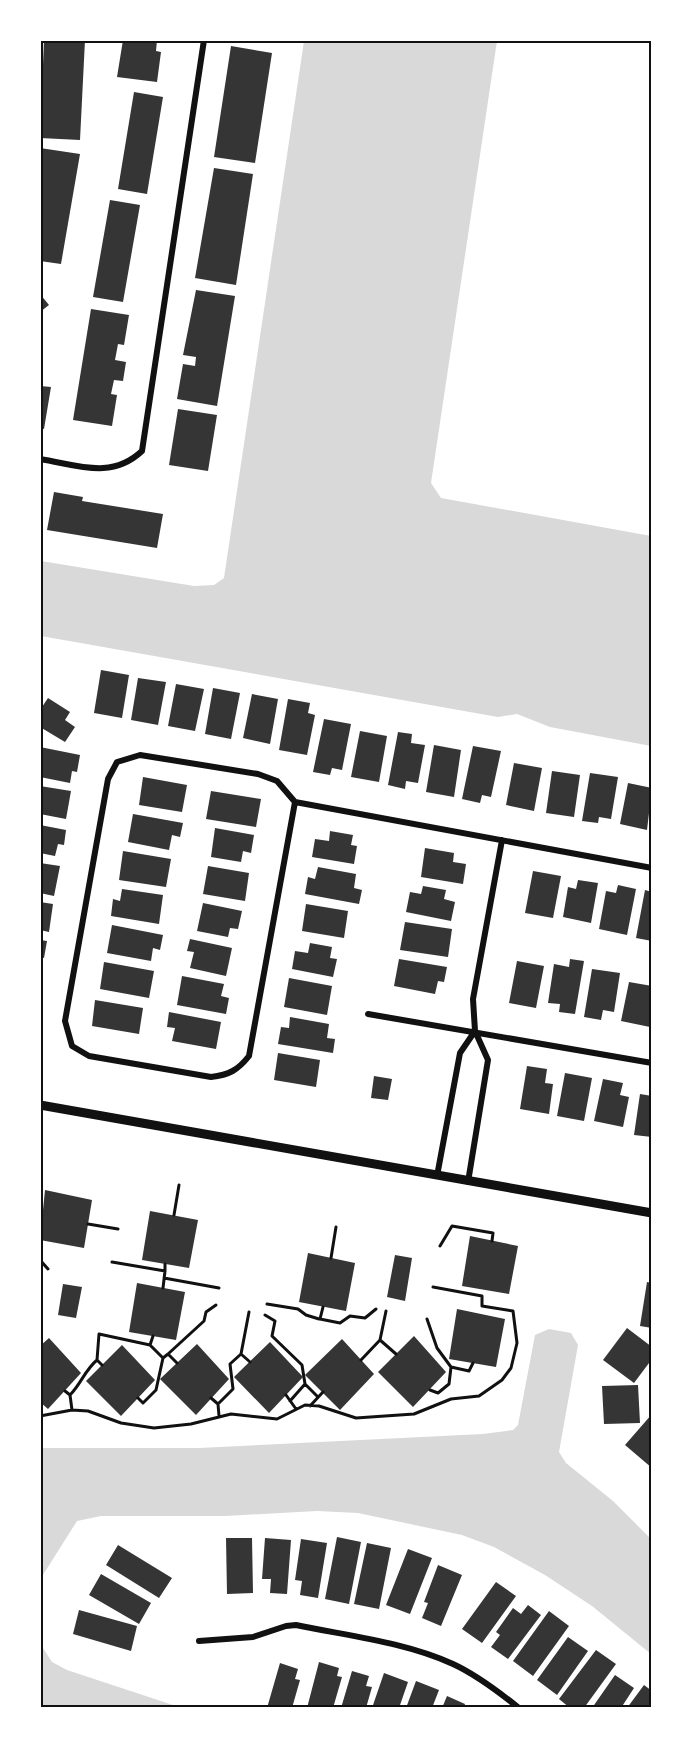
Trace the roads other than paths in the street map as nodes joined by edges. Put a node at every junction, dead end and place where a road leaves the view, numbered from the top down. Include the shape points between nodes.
1 (204, 40) edge
2 (40, 459) edge
3 (295, 802) junction
4 (502, 840) junction
5 (651, 868) edge
6 (368, 1014) dead end
7 (475, 1031) junction
8 (651, 1063) edge
9 (40, 1105) edge
10 (436, 1176) junction
11 (468, 1182) junction
12 (651, 1213) edge
13 (199, 1641) dead end
14 (519, 1707) edge

1 - 2 street via 142,451 129,463 107,470
3 - 3 street via 277,781 258,774 140,755 117,762 108,779 65,1021 72,1046 89,1056 211,1077 226,1076 239,1068 249,1056
3 - 4 street
4 - 5 street
4 - 7 street via 472,999
6 - 7 street
7 - 8 street
7 - 10 street via 460,1053
7 - 11 street via 488,1060
9 - 10 street
10 - 11 street
11 - 12 street
13 - 14 street via 253,1637 286,1626 306,1627 413,1650 454,1664

